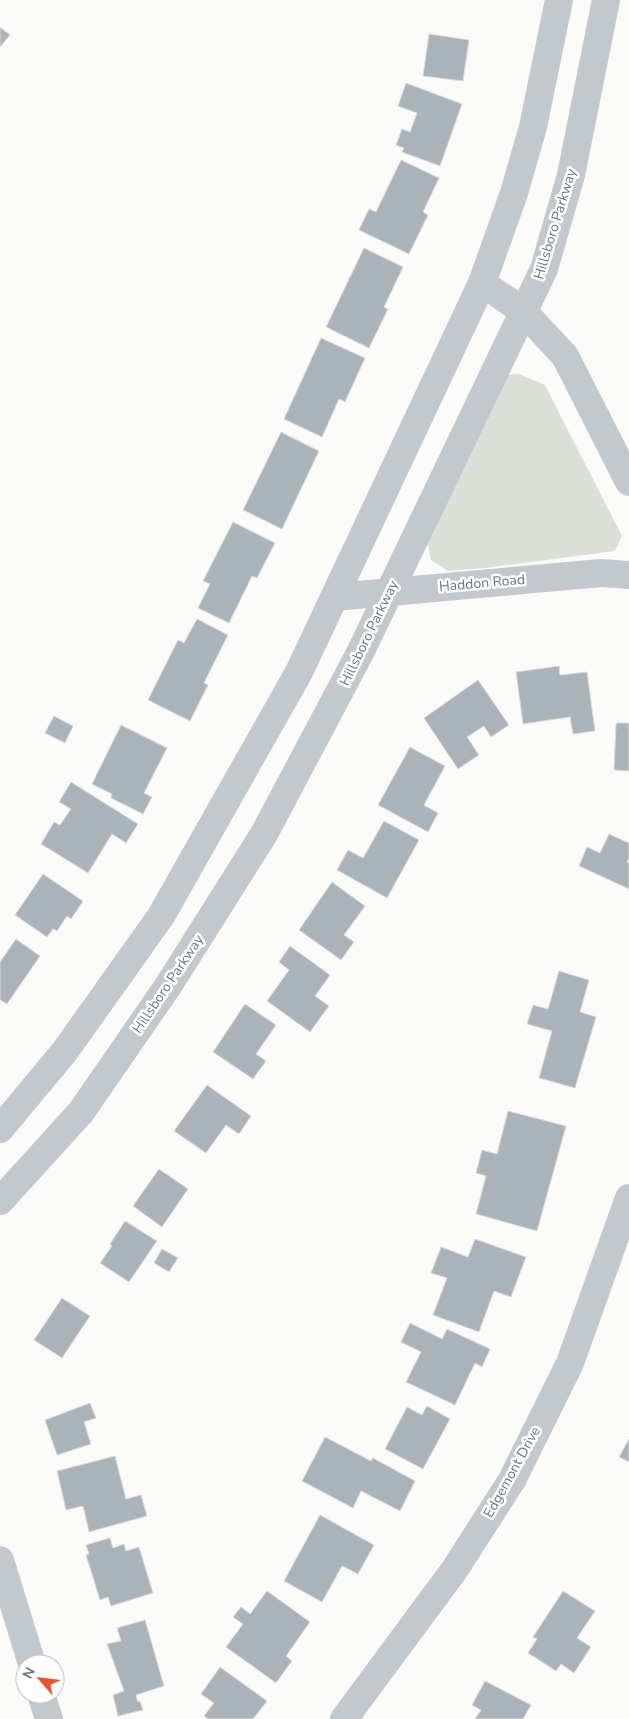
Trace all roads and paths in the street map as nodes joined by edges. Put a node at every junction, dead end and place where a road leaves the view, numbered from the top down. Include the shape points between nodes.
1 (559, 0) edge
2 (606, 0) edge
3 (482, 283) junction
4 (522, 311) junction
5 (629, 482) edge
6 (629, 575) edge
7 (388, 592) junction
8 (336, 597) junction
9 (0, 1129) edge
10 (629, 1198) edge
11 (0, 1201) edge
12 (0, 1560) edge
13 (29, 1654) edge
14 (44, 1704) edge
15 (49, 1719) edge
16 (344, 1719) edge

1 - 3 street via 533,127
2 - 4 street, Hillsboro Parkway via 571,175 544,269
3 - 4 street
3 - 8 street
4 - 5 street via 565,356
4 - 7 street, Hillsboro Parkway
6 - 7 street, Haddon Road via 601,573
7 - 8 street, Haddon Road
7 - 11 street, Hillsboro Parkway via 361,651 264,834 168,986 81,1112
8 - 9 street via 299,672 161,916 65,1051
10 - 16 street, Edgemont Drive via 570,1363 512,1480 455,1569
12 - 13 street
14 - 15 street

